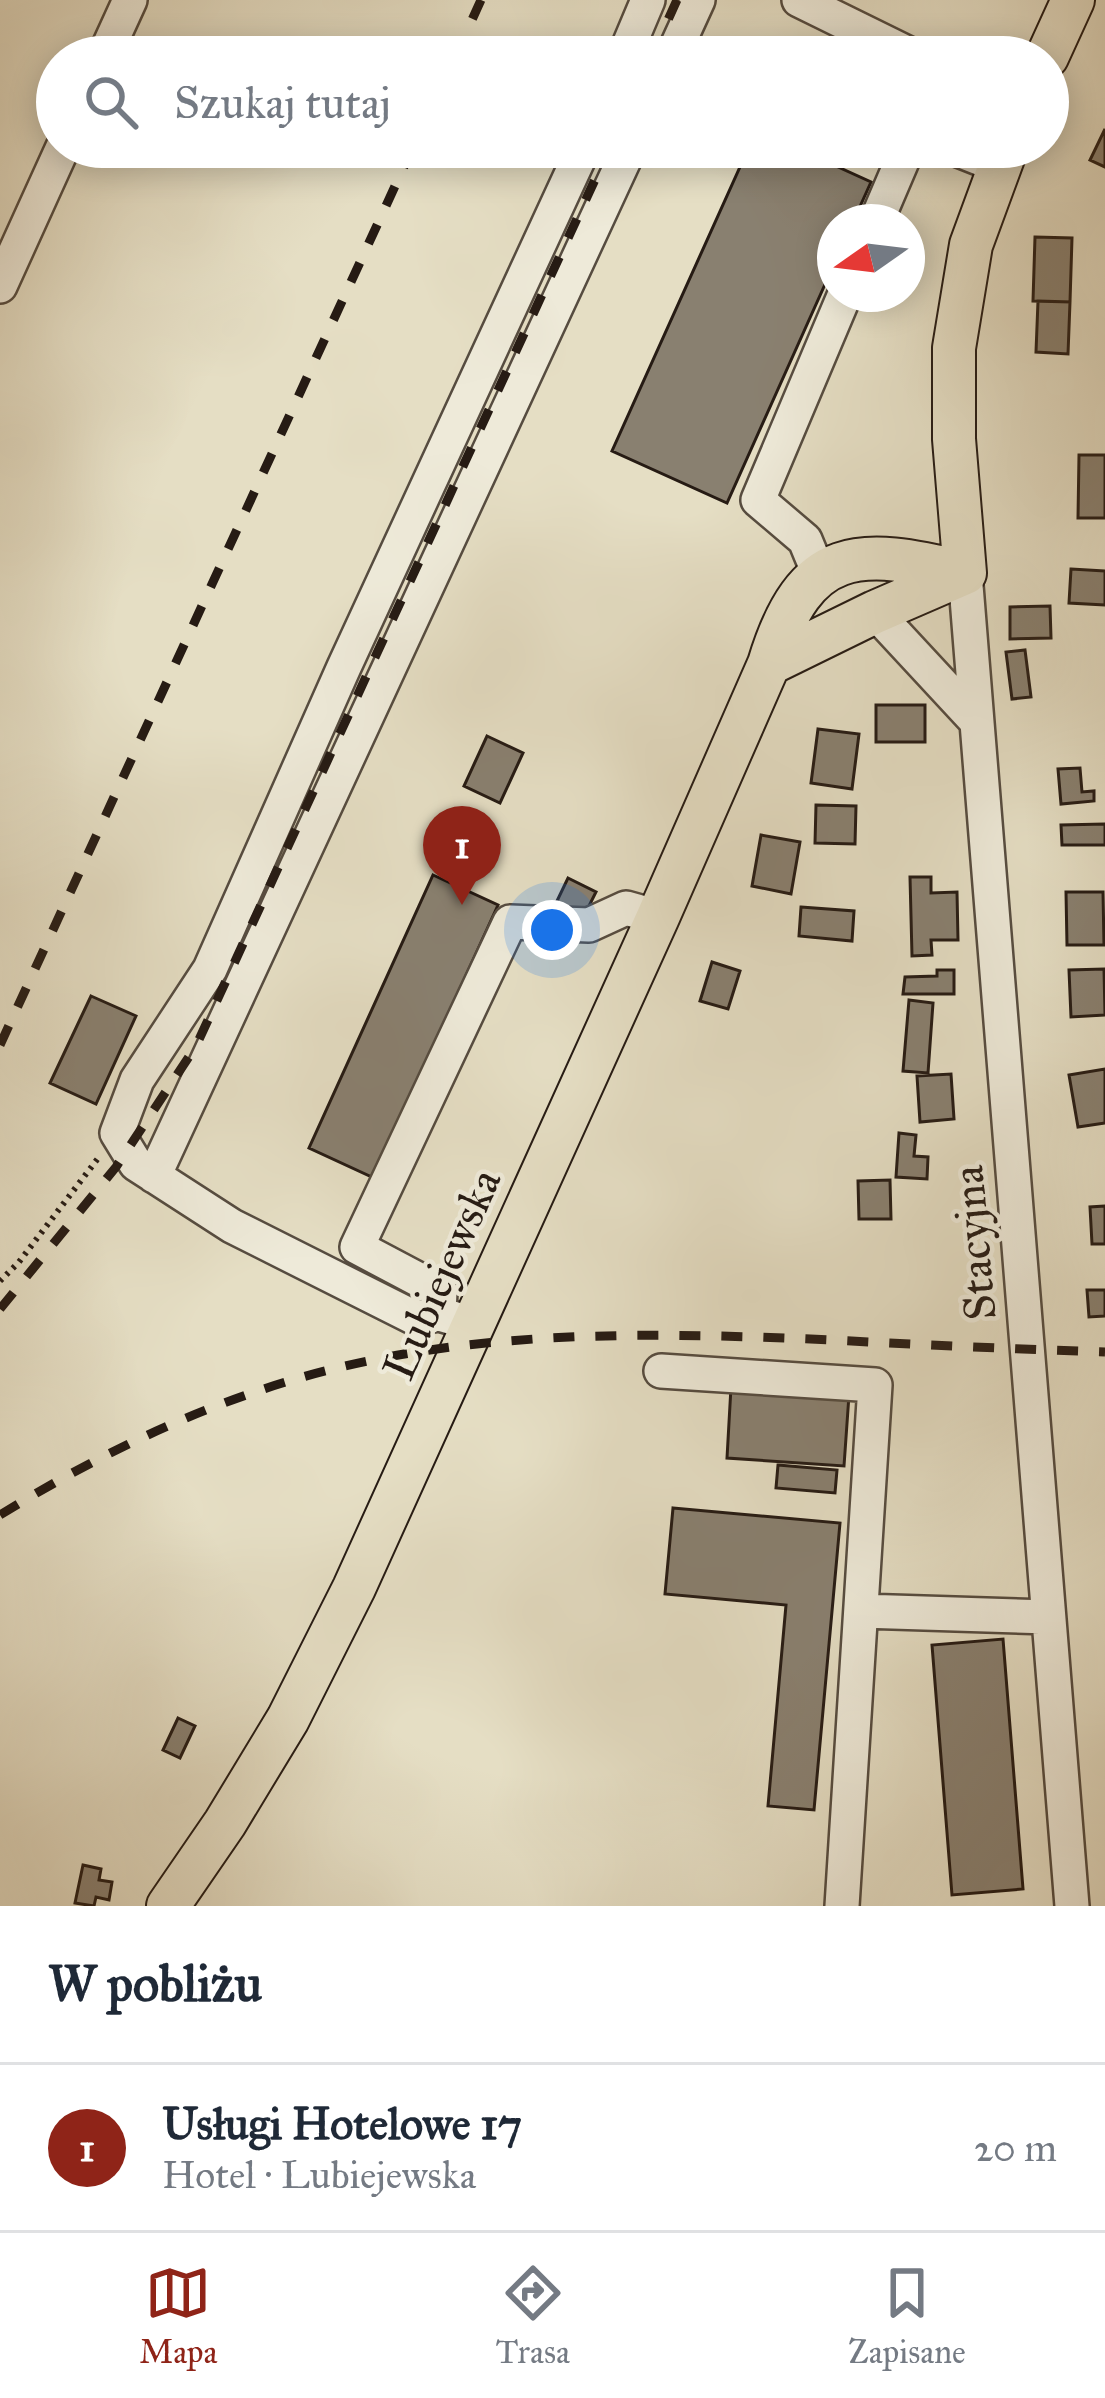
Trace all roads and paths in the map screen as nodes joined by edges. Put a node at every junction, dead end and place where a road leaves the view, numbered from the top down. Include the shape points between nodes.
1 (130, 0) edge
2 (648, 0) edge
3 (698, 0) edge
4 (800, 0) edge
5 (1073, 0) edge
6 (114, 36) edge
7 (633, 36) edge
8 (682, 36) edge
9 (873, 36) edge
10 (1056, 36) edge
11 (53, 168) edge
12 (574, 168) edge
13 (620, 168) edge
14 (899, 168) edge
15 (999, 168) edge
16 (884, 204) edge
17 (0, 286) edge
18 (837, 312) edge
19 (965, 573) junction
20 (819, 574) junction
21 (875, 612) junction
22 (769, 664) junction
23 (977, 722) junction
24 (658, 917) junction
25 (117, 1133) junction
26 (154, 1176) junction
27 (0, 1281) edge
28 (456, 1319) junction
29 (661, 1371) dead end
30 (861, 1611) junction
31 (1048, 1616) junction
32 (168, 1906) edge
33 (842, 1906) edge
34 (1072, 1906) edge

1 - 6 street
2 - 7 street
3 - 8 street
4 - 9 street
5 - 10 main road
11 - 17 street
12 - 25 street via 210,969 137,1080
13 - 26 street
14 - 16 street
15 - 19 main road via 971,245 953,347
18 - 20 street via 758,500 805,540
19 - 20 main road via 905,559 848,560
19 - 21 main road
19 - 23 street, Stacyjna
20 - 22 main road, Lubiejewska via 782,622
21 - 22 main road
21 - 23 street
22 - 24 main road, Lubiejewska
23 - 31 street, Stacyjna
24 - 28 main road, Lubiejewska
24 - 28 street via 626,908 589,926 511,922 357,1247 440,1291
25 - 26 street via 136,1165
25 - 27 path
26 - 28 street via 232,1226 415,1318
28 - 32 main road, Lubiejewska via 354,1588 288,1719
29 - 30 street via 875,1385
30 - 31 street
30 - 33 street
31 - 34 street, Stacyjna

